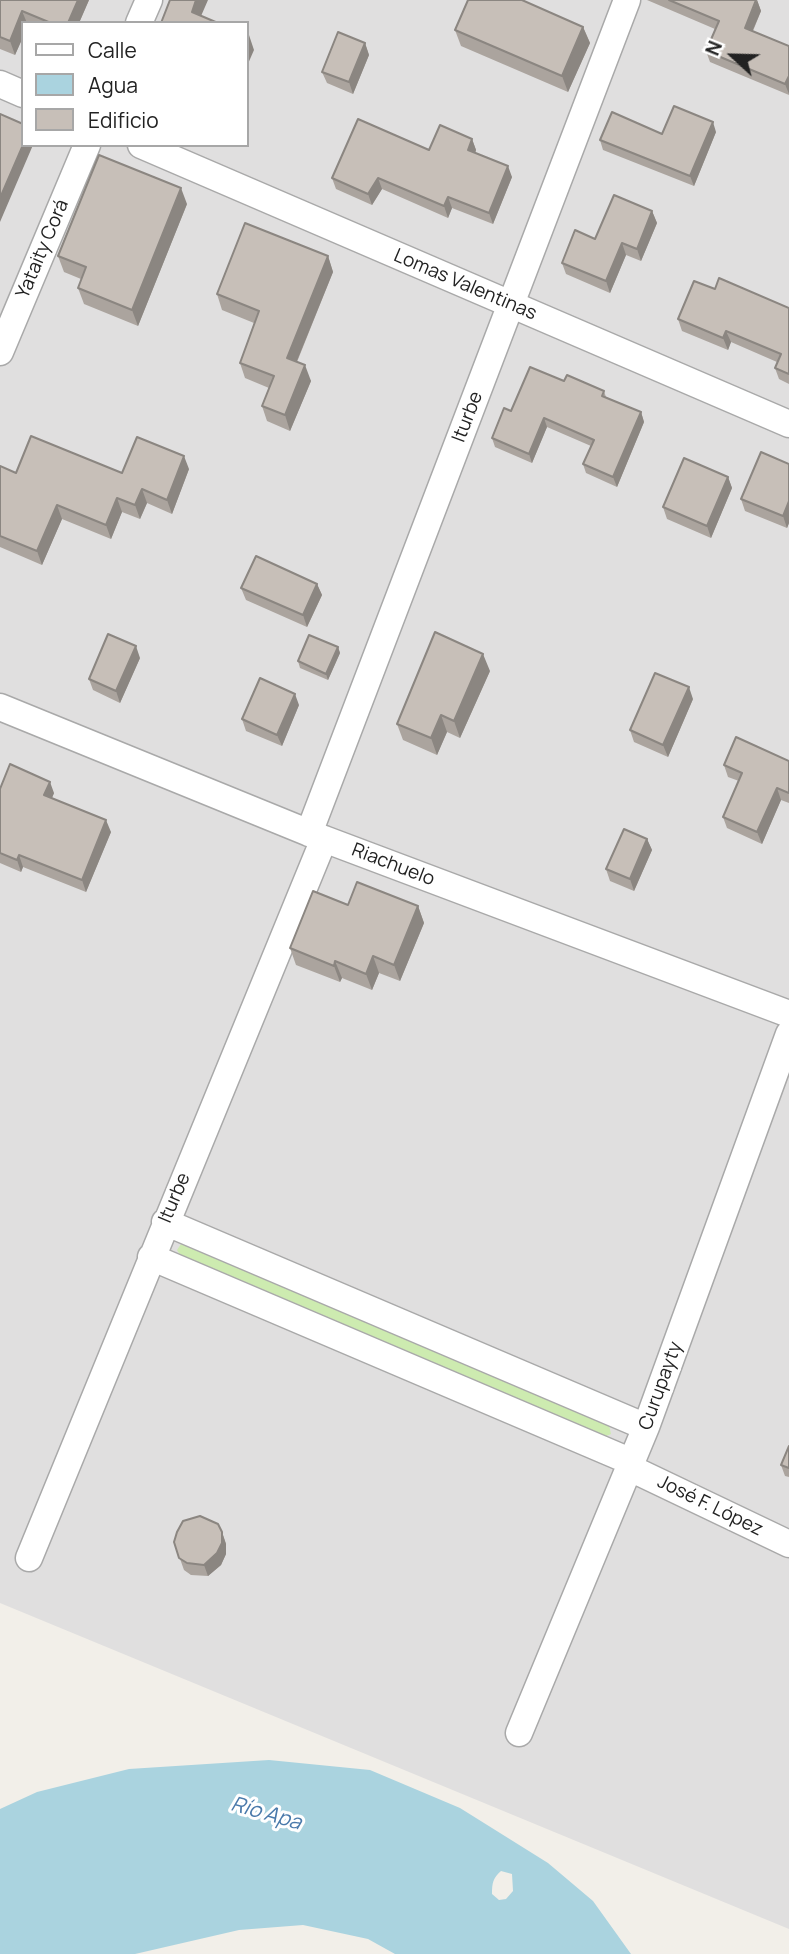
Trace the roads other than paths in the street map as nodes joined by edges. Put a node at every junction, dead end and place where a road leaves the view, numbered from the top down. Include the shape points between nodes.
1 (149, 0) edge
2 (627, 0) edge
3 (140, 21) edge
4 (0, 84) edge
5 (21, 93) edge
6 (86, 147) edge
7 (147, 147) edge
8 (511, 304) junction
9 (0, 352) edge
10 (789, 424) edge
11 (0, 707) edge
12 (317, 836) junction
13 (789, 1014) edge
14 (789, 1034) edge
15 (165, 1222) junction
16 (151, 1257) junction
17 (646, 1427) junction
18 (631, 1465) junction
19 (789, 1544) edge
20 (29, 1558) dead end
21 (519, 1733) dead end

1 - 3 street
2 - 8 street, Iturbe
4 - 5 street
6 - 9 street, Yataity Corá
7 - 8 street, Lomas Valentinas
8 - 10 street, Lomas Valentinas
8 - 12 street, Iturbe
11 - 12 street, Riachuelo
12 - 13 street, Riachuelo
12 - 15 street, Iturbe
14 - 17 street, Curupayty
15 - 16 street, Iturbe
15 - 17 street
16 - 18 street, José F. López
16 - 20 street, Iturbe
17 - 18 street, Curupayty
18 - 19 street, José F. López
18 - 21 street, Curupayty

